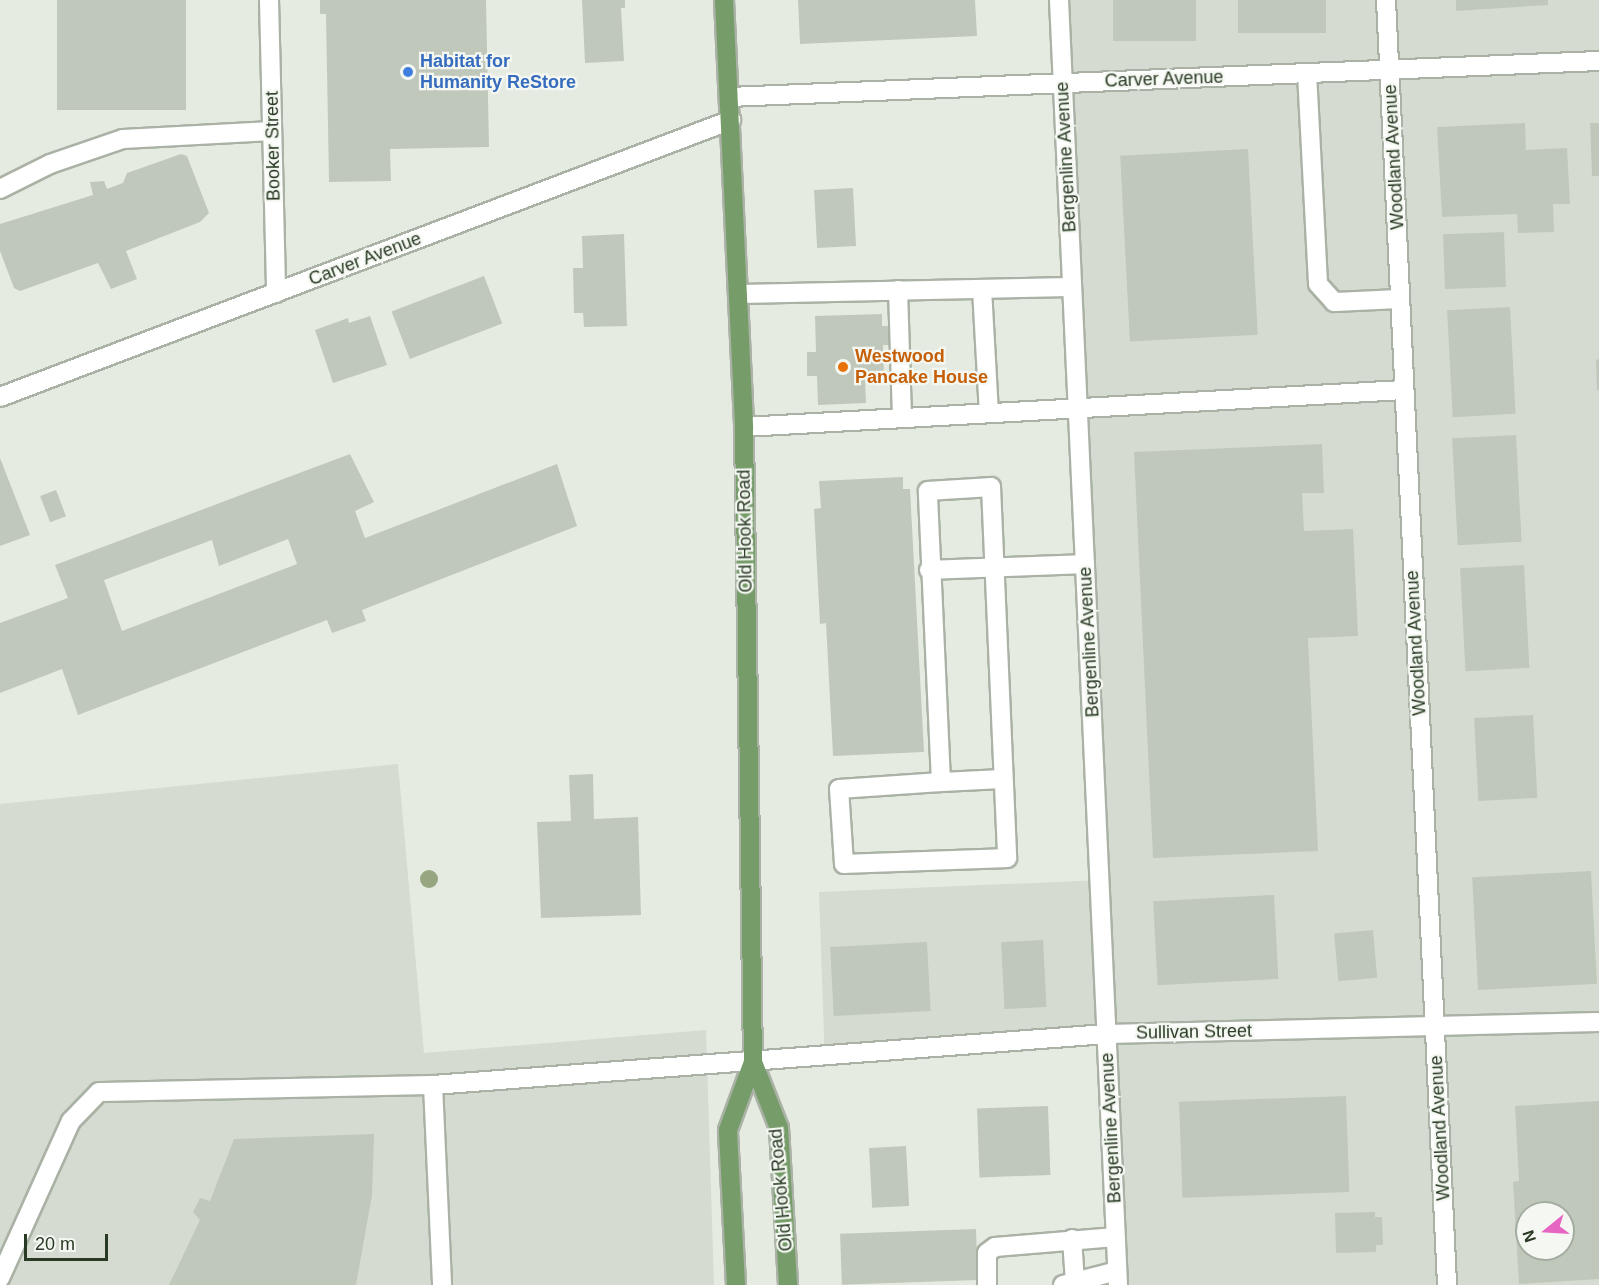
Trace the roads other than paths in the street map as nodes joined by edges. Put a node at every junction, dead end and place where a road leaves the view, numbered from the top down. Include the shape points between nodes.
1 (269, 0) edge
2 (724, 0) edge
3 (1059, 0) edge
4 (1386, 0) edge
5 (1599, 61) edge
6 (1389, 70) junction
7 (1307, 74) junction
8 (1063, 83) junction
9 (729, 97) junction
10 (730, 120) junction
11 (272, 131) junction
12 (0, 189) edge
13 (1072, 287) junction
14 (982, 289) junction
15 (898, 291) junction
16 (276, 293) junction
17 (738, 294) junction
18 (1400, 299) junction
19 (1404, 390) junction
20 (0, 397) edge
21 (1078, 409) junction
22 (989, 413) junction
23 (902, 418) junction
24 (744, 427) junction
25 (1085, 564) junction
26 (993, 567) junction
27 (929, 570) junction
28 (941, 774) junction
29 (1003, 779) junction
30 (1599, 1022) edge
31 (1435, 1026) junction
32 (1107, 1034) junction
33 (753, 1062) junction
34 (433, 1085) junction
35 (1116, 1237) junction
36 (1072, 1239) junction
37 (0, 1278) edge
38 (1118, 1278) edge
39 (1069, 1284) edge
40 (442, 1285) edge
41 (736, 1285) edge
42 (788, 1285) edge
43 (987, 1285) edge
44 (1447, 1285) edge

1 - 11 street, Booker Street
2 - 9 main road, Old Hook Road
3 - 8 street, Bergenline Avenue
4 - 6 street, Woodland Avenue
5 - 6 street, Carver Avenue
6 - 7 street, Carver Avenue
6 - 18 street, Woodland Avenue
7 - 8 street, Carver Avenue
7 - 18 street via 1318,284 1334,302
8 - 9 street, Carver Avenue
8 - 13 street, Bergenline Avenue
9 - 10 main road, Old Hook Road
10 - 16 street, Carver Avenue
10 - 17 main road, Old Hook Road
11 - 12 street via 123,139 50,164
11 - 16 street, Booker Street
13 - 14 street
13 - 21 street, Bergenline Avenue
14 - 15 street
14 - 22 street
15 - 17 street
15 - 23 street
16 - 20 street, Carver Avenue
17 - 24 main road, Old Hook Road
18 - 19 street, Woodland Avenue
19 - 21 street
19 - 31 street, Woodland Avenue
21 - 22 street
21 - 25 street, Bergenline Avenue
22 - 23 street
23 - 24 street
24 - 33 main road, Old Hook Road
25 - 26 street
25 - 32 street, Bergenline Avenue
26 - 27 street
26 - 27 street via 991,488 981,488 928,491
26 - 29 street
27 - 28 street
28 - 29 street
28 - 29 street via 839,789 844,864 1007,858
30 - 31 street, Sullivan Street
31 - 32 street, Sullivan Street
31 - 44 street, Woodland Avenue
32 - 33 street, Sullivan Street
32 - 35 street, Bergenline Avenue
33 - 34 street, Sullivan Street
33 - 41 main road, Old Hook Road via 728,1130
33 - 42 main road, Old Hook Road via 779,1128
34 - 37 street, Sullivan Street via 99,1092 71,1121
34 - 40 street
35 - 36 street
35 - 38 street, Bergenline Avenue
36 - 39 street
36 - 43 street via 990,1248
38 - 39 street

